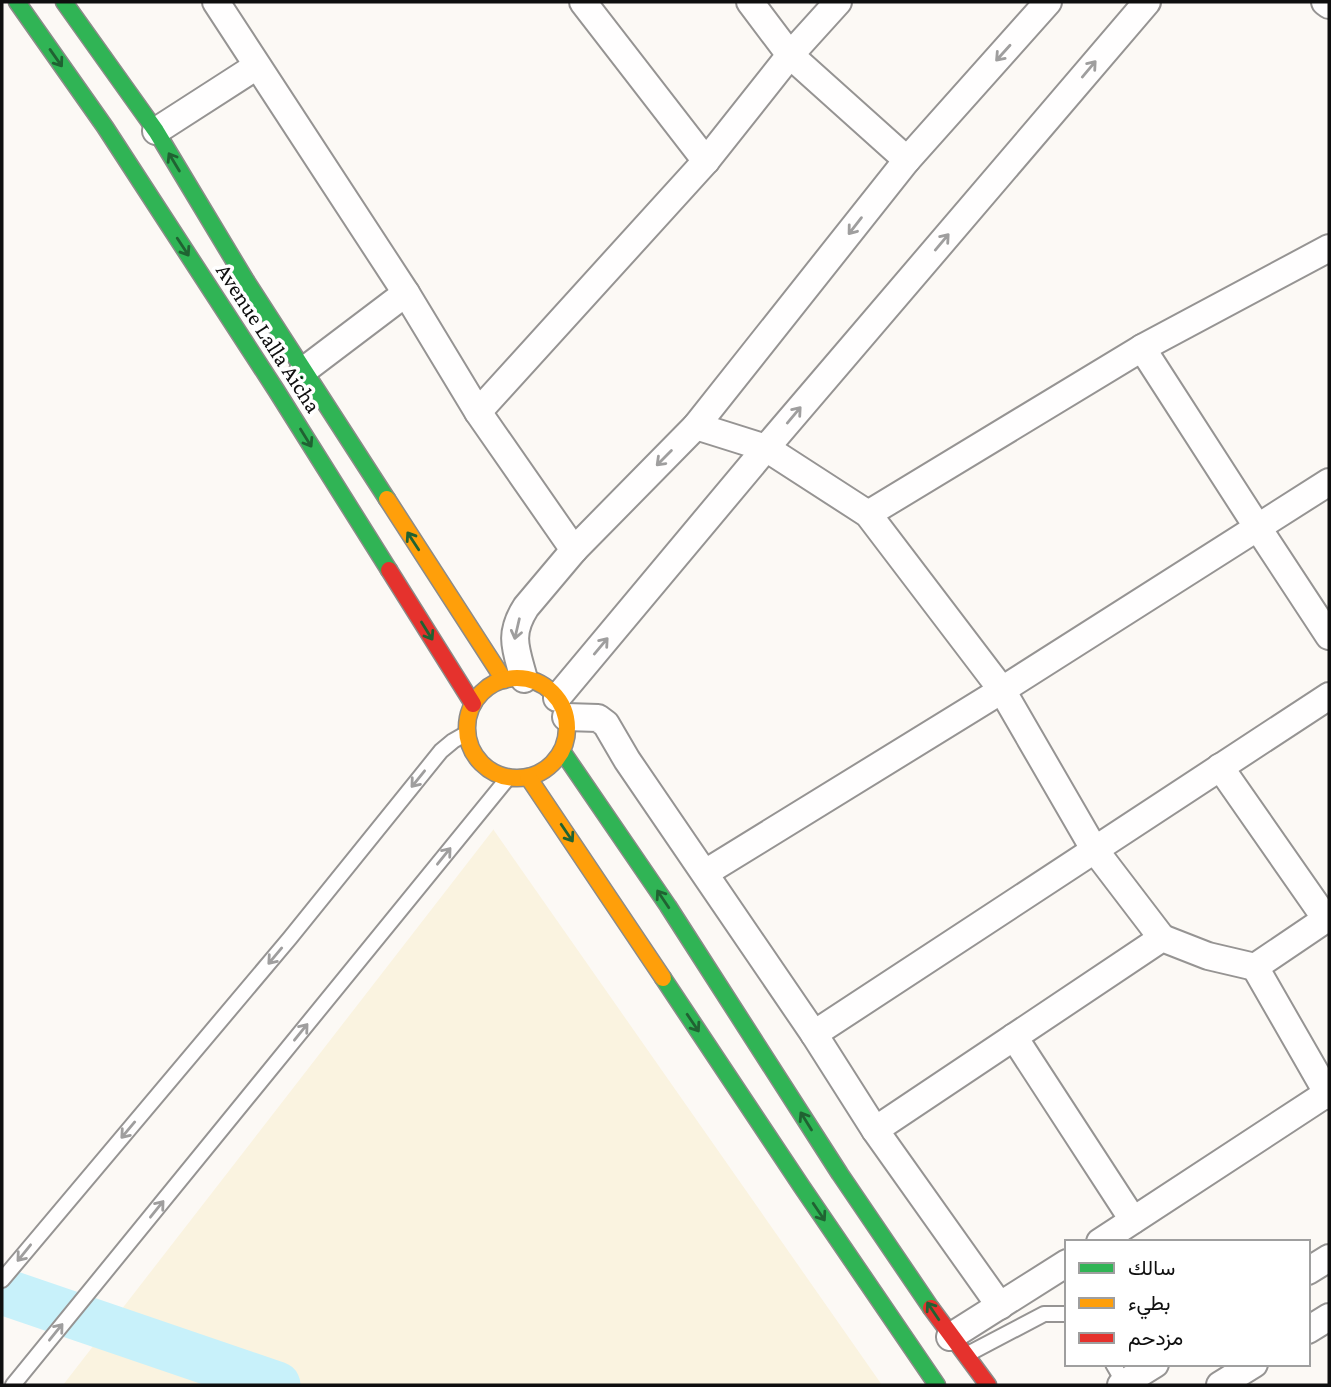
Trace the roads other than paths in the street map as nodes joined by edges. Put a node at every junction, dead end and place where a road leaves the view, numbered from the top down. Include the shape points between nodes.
1 (17, 2) edge
2 (64, 2) edge
3 (216, 2) edge
4 (583, 2) edge
5 (750, 2) edge
6 (838, 2) edge
7 (1048, 2) edge
8 (1147, 2) edge
9 (1325, 2) edge
10 (1329, 5) edge
11 (790, 55) junction
12 (257, 66) junction
13 (156, 131) junction
14 (907, 160) junction
15 (706, 161) junction
16 (1329, 248) edge
17 (406, 293) junction
18 (1142, 348) junction
19 (303, 371) junction
20 (478, 412) junction
21 (696, 426) junction
22 (766, 448) junction
23 (1329, 482) edge
24 (869, 514) junction
25 (1258, 528) junction
26 (574, 550) junction
27 (1329, 636) edge
28 (514, 679) junction
29 (1002, 690) junction
30 (1329, 696) edge
31 (473, 704) junction
32 (562, 708) junction
33 (467, 733) junction
34 (562, 751) junction
35 (1220, 767) junction
36 (528, 777) junction
37 (508, 778) junction
38 (1094, 849) junction
39 (705, 873) junction
40 (1328, 918) edge
41 (1162, 938) junction
42 (1255, 967) junction
43 (814, 1034) junction
44 (1014, 1037) junction
45 (1329, 1094) edge
46 (875, 1130) junction
47 (1133, 1220) junction
48 (1103, 1240) edge
49 (1329, 1258) edge
50 (1065, 1264) edge
51 (1310, 1270) edge
52 (2, 1280) edge
53 (1000, 1306) junction
54 (1065, 1314) edge
55 (1329, 1317) edge
56 (1310, 1329) edge
57 (958, 1347) junction
58 (1150, 1366) edge
59 (1251, 1366) edge
60 (1119, 1378) edge
61 (13, 1385) edge
62 (937, 1385) edge
63 (988, 1385) edge
64 (1220, 1385) edge

1 -> 31 main road, Avenue Lalla Aicha via 150,196
2 - 13 main road, Avenue Lalla Aicha
3 - 12 street
4 - 15 street
5 - 11 street
6 - 11 street
7 -> 14 street
22 -> 8 street
9 - 10 street
11 - 14 street
11 - 15 street
12 - 13 street
12 - 17 street
19 -> 13 main road, Avenue Lalla Aicha
14 -> 21 street
15 - 20 street
16 - 18 street
17 - 19 street
17 - 20 street
18 - 24 street
18 - 25 street
28 -> 19 main road, Avenue Lalla Aicha
20 - 26 street
21 - 22 street
21 -> 26 street
22 - 24 street
32 -> 22 street
23 - 25 street
24 - 29 street
25 - 27 street
25 - 29 street
26 -> 28 street via 520,616 514,638
28 - 31 main road via 486,689
28 - 32 main road via 543,685
29 - 38 street
29 - 39 street
30 - 35 street
31 - 33 main road
32 - 34 main road via 567,735
32 - 39 street via 606,724
33 - 37 main road via 474,754 488,769
33 -> 52 lane via 441,751
34 - 36 main road via 547,768
57 -> 34 main road
35 - 38 street
35 - 40 street
36 - 37 main road
36 -> 62 main road
61 -> 37 lane
38 - 41 street
38 - 43 street
39 - 43 street
40 - 42 street
41 - 42 street
41 - 44 street
42 - 45 street
43 - 46 street
44 - 46 street
44 - 47 street
45 - 47 street
46 - 53 street
47 - 48 street
49 - 51 street
50 - 53 street
53 - 57 street
54 - 57 lane via 1044,1314
55 - 56 street
57 - 63 main road
58 - 60 street
59 - 64 street

